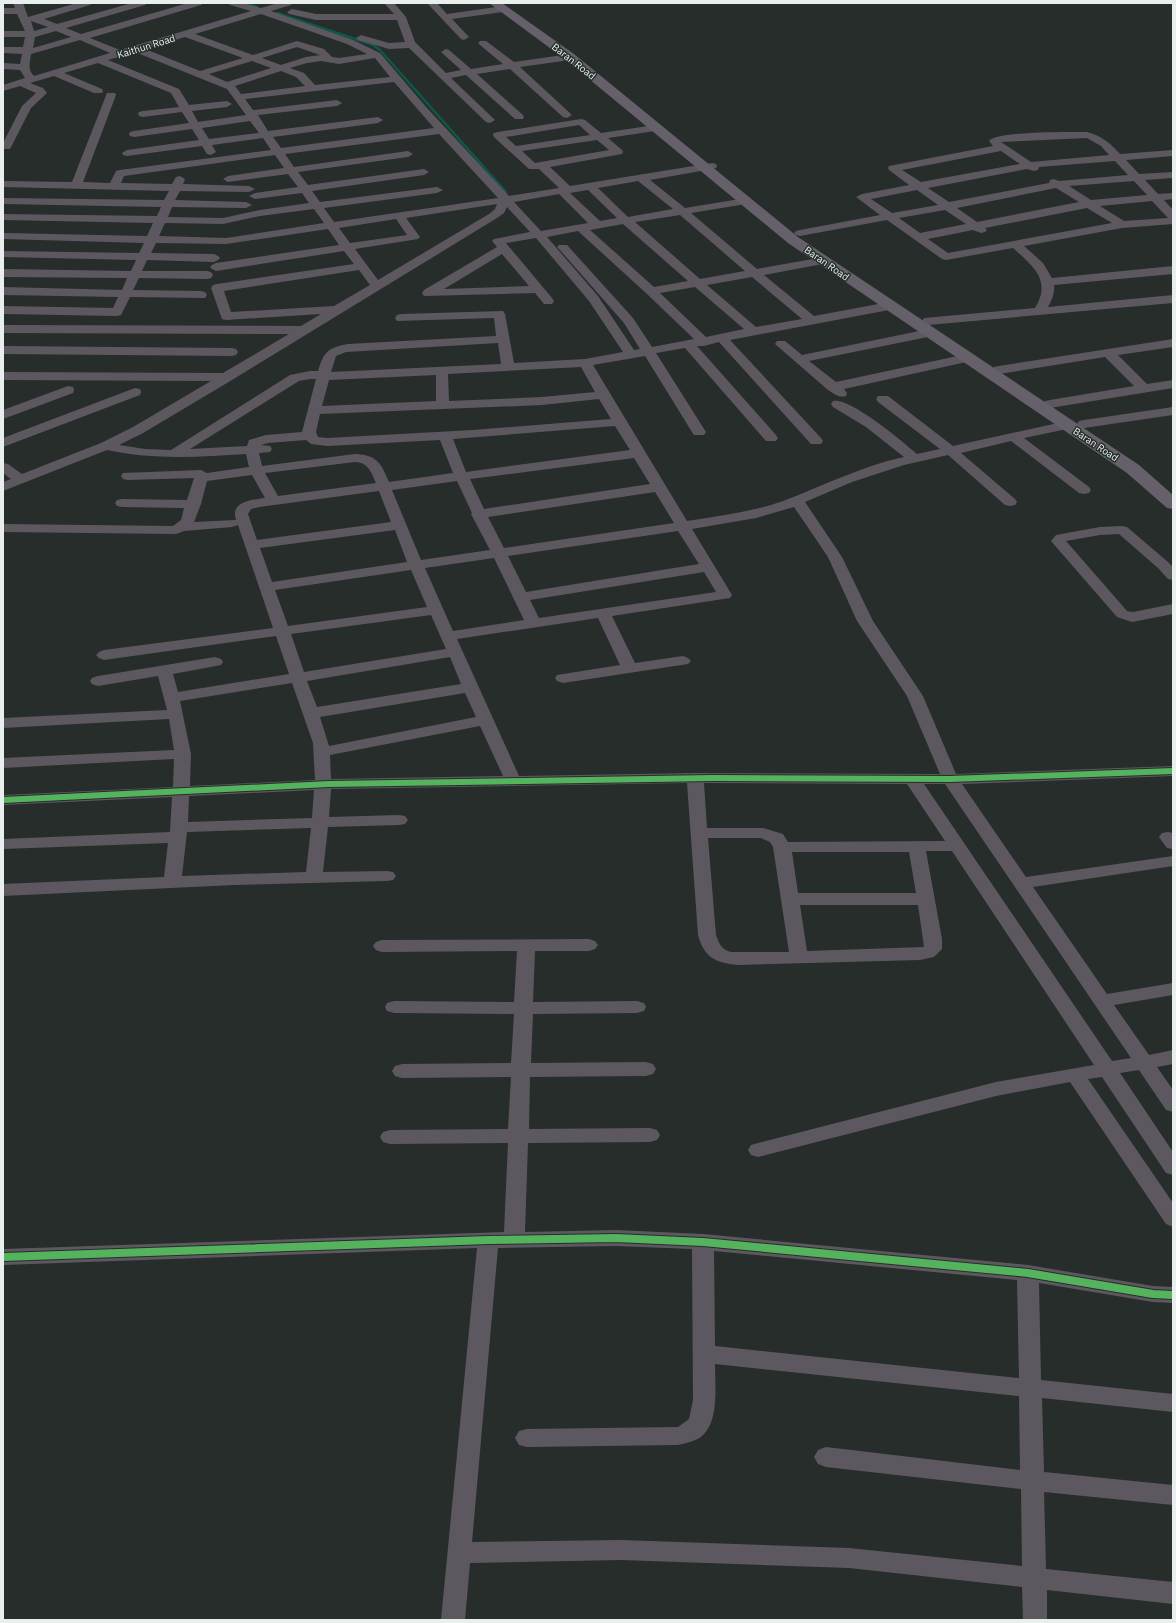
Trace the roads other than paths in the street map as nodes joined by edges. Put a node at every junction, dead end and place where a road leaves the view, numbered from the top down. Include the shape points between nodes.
1 (87, 3) edge
2 (142, 3) edge
3 (198, 3) edge
4 (233, 3) edge
5 (288, 3) edge
6 (389, 3) edge
7 (432, 3) edge
8 (501, 5) edge
9 (18, 7) edge
10 (262, 7) edge
11 (276, 7) junction
12 (3, 12) edge
13 (311, 16) junction
14 (401, 17) junction
15 (445, 17) junction
16 (30, 19) junction
17 (56, 27) junction
18 (540, 32) junction
19 (3, 34) edge
20 (30, 34) junction
21 (186, 34) junction
22 (464, 37) dead end
23 (80, 38) junction
24 (483, 43) dead end
25 (412, 45) junction
26 (137, 49) junction
27 (3, 50) edge
28 (26, 52) junction
29 (446, 52) dead end
30 (121, 54) junction
31 (377, 55) junction
32 (252, 57) junction
33 (570, 57) junction
34 (328, 59) junction
35 (100, 60) junction
36 (3, 66) edge
37 (512, 66) junction
38 (24, 67) junction
39 (281, 68) junction
40 (469, 72) junction
41 (56, 73) junction
42 (200, 74) junction
43 (443, 76) junction
44 (396, 78) junction
45 (32, 80) junction
46 (3, 83) edge
47 (19, 84) junction
48 (228, 85) junction
49 (3, 88) edge
50 (313, 88) junction
51 (98, 91) dead end
52 (111, 95) dead end
53 (239, 97) junction
54 (337, 103) dead end
55 (227, 104) dead end
56 (312, 106) junction
57 (184, 110) junction
58 (370, 110) dead end
59 (143, 114) dead end
60 (252, 115) junction
61 (567, 115) dead end
62 (519, 117) dead end
63 (378, 120) junction
64 (490, 120) dead end
65 (195, 126) junction
66 (327, 127) junction
67 (655, 128) junction
68 (442, 130) junction
69 (134, 134) dead end
70 (266, 135) junction
71 (599, 136) junction
72 (393, 137) junction
73 (205, 143) junction
74 (6, 147) dead end
75 (1002, 148) junction
76 (515, 149) junction
77 (279, 152) junction
78 (127, 153) dead end
79 (1173, 153) edge
80 (408, 154) junction
81 (1116, 157) junction
82 (216, 161) junction
83 (541, 165) junction
84 (1029, 165) junction
85 (708, 166) junction
86 (292, 170) junction
87 (424, 172) junction
88 (1173, 175) edge
89 (1136, 177) junction
90 (641, 178) junction
91 (228, 179) dead end
92 (178, 183) junction
93 (3, 184) edge
94 (1058, 184) junction
95 (80, 185) junction
96 (114, 186) junction
97 (590, 186) junction
98 (920, 186) junction
99 (305, 188) junction
100 (438, 190) junction
101 (565, 190) junction
102 (1173, 196) edge
103 (517, 198) junction
104 (1156, 198) junction
105 (504, 200) junction
106 (3, 201) edge
107 (746, 201) junction
108 (75, 203) junction
109 (168, 204) junction
110 (1088, 204) junction
111 (246, 206) dead end
112 (318, 206) junction
113 (948, 206) junction
114 (453, 208) junction
115 (683, 210) junction
116 (399, 216) junction
117 (3, 217) edge
118 (891, 217) junction
119 (1173, 217) edge
120 (66, 218) junction
121 (160, 220) junction
122 (625, 220) junction
123 (1173, 221) edge
124 (597, 225) junction
125 (1122, 225) junction
126 (331, 226) junction
127 (977, 226) junction
128 (581, 228) junction
129 (470, 230) junction
130 (545, 234) junction
131 (800, 234) junction
132 (3, 236) edge
133 (56, 237) junction
134 (919, 237) junction
135 (151, 239) junction
136 (1015, 244) junction
137 (346, 246) junction
138 (1002, 246) junction
139 (504, 248) junction
140 (3, 254) edge
141 (46, 254) junction
142 (142, 257) junction
143 (824, 261) junction
144 (362, 266) junction
145 (1173, 270) edge
146 (465, 272) junction
147 (3, 273) edge
148 (34, 274) junction
149 (754, 274) junction
150 (134, 275) junction
151 (207, 275) dead end
152 (1048, 282) junction
153 (696, 284) junction
154 (377, 286) junction
155 (538, 289) junction
156 (3, 291) edge
157 (24, 291) junction
158 (480, 291) junction
159 (651, 291) junction
160 (126, 293) junction
161 (201, 295) dead end
162 (1173, 299) edge
163 (548, 301) dead end
164 (889, 306) junction
165 (8, 310) edge
166 (338, 310) junction
167 (1039, 311) junction
168 (401, 318) dead end
169 (812, 321) junction
170 (928, 327) junction
171 (3, 329) edge
172 (92, 329) junction
173 (304, 330) junction
174 (753, 331) junction
175 (722, 338) junction
176 (503, 339) junction
177 (704, 342) junction
178 (1173, 343) edge
179 (781, 344) dead end
180 (689, 345) junction
181 (3, 350) edge
182 (84, 350) junction
183 (232, 352) dead end
184 (648, 352) junction
185 (1108, 353) junction
186 (631, 355) junction
187 (799, 358) junction
188 (967, 358) junction
189 (585, 363) junction
190 (508, 367) junction
191 (999, 370) junction
192 (442, 371) junction
193 (74, 375) junction
194 (3, 376) edge
195 (324, 376) junction
196 (228, 377) junction
197 (1173, 384) edge
198 (833, 387) junction
199 (1144, 389) junction
200 (68, 390) dead end
201 (135, 392) dead end
202 (604, 395) junction
203 (884, 399) dead end
204 (851, 401) dead end
205 (838, 404) dead end
206 (1050, 404) junction
207 (443, 405) junction
208 (1147, 407) dead end
209 (315, 410) junction
210 (1173, 411) edge
211 (3, 414) edge
212 (619, 422) junction
213 (1076, 423) junction
214 (699, 432) dead end
215 (309, 436) junction
216 (445, 436) junction
217 (1014, 437) junction
218 (771, 438) dead end
219 (816, 441) dead end
220 (327, 442) junction
221 (3, 443) edge
222 (106, 446) junction
223 (259, 449) junction
224 (951, 451) junction
225 (204, 452) junction
226 (175, 453) junction
227 (639, 453) junction
228 (356, 458) junction
229 (915, 459) junction
230 (3, 467) edge
231 (255, 470) junction
232 (460, 475) junction
233 (128, 476) dead end
234 (201, 476) junction
235 (21, 480) junction
236 (383, 486) junction
237 (3, 487) edge
238 (660, 487) junction
239 (1084, 490) dead end
240 (1173, 492) edge
241 (796, 500) junction
242 (274, 501) junction
243 (1010, 502) dead end
244 (122, 503) dead end
245 (194, 504) junction
246 (1173, 504) edge
247 (478, 514) junction
248 (232, 523) dead end
249 (399, 525) junction
250 (684, 526) junction
251 (183, 527) junction
252 (3, 528) edge
253 (253, 546) junction
254 (499, 552) junction
255 (1168, 564) edge
256 (416, 565) junction
257 (708, 568) junction
258 (1173, 576) edge
259 (268, 587) junction
260 (520, 596) junction
261 (436, 610) junction
262 (1173, 610) edge
263 (603, 614) junction
264 (534, 624) junction
265 (283, 632) junction
266 (448, 636) junction
267 (455, 652) junction
268 (104, 655) dead end
269 (683, 661) dead end
270 (215, 662) dead end
271 (630, 669) junction
272 (164, 670) junction
273 (299, 678) junction
274 (563, 678) dead end
275 (98, 681) dead end
276 (471, 687) junction
277 (173, 706) junction
278 (312, 713) junction
279 (486, 720) junction
280 (3, 723) edge
281 (323, 752) junction
282 (183, 754) junction
283 (3, 763) edge
284 (1173, 771) edge
285 (695, 778) junction
286 (912, 779) junction
287 (950, 779) junction
288 (513, 781) junction
289 (323, 785) junction
290 (181, 791) junction
291 (3, 800) edge
292 (399, 820) dead end
293 (319, 823) junction
294 (178, 832) junction
295 (700, 833) junction
296 (3, 844) edge
297 (957, 846) junction
298 (782, 847) junction
299 (916, 847) junction
300 (1173, 860) edge
301 (387, 876) dead end
302 (314, 877) junction
303 (172, 882) junction
304 (1020, 883) junction
305 (3, 890) edge
306 (790, 899) junction
307 (926, 899) junction
308 (526, 945) junction
309 (589, 945) dead end
310 (382, 946) dead end
311 (799, 958) junction
312 (1173, 989) edge
313 (1101, 1001) junction
314 (394, 1007) dead end
315 (637, 1007) dead end
316 (524, 1008) junction
317 (1173, 1057) edge
318 (1143, 1061) junction
319 (646, 1069) dead end
320 (1106, 1069) junction
321 (521, 1070) junction
322 (402, 1071) dead end
323 (1075, 1075) junction
324 (1173, 1105) edge
325 (650, 1135) dead end
326 (519, 1136) junction
327 (390, 1137) dead end
328 (758, 1150) dead end
329 (1173, 1168) edge
330 (1173, 1219) edge
331 (514, 1239) junction
332 (488, 1240) junction
333 (704, 1242) junction
334 (3, 1257) edge
335 (1028, 1273) junction
336 (1173, 1295) edge
337 (704, 1354) junction
338 (1030, 1388) junction
339 (1173, 1403) edge
340 (526, 1438) dead end
341 (826, 1457) dead end
342 (1032, 1481) junction
343 (1173, 1495) edge
344 (459, 1553) junction
345 (1034, 1578) junction
346 (1173, 1593) edge
347 (453, 1620) edge
348 (1035, 1620) edge

1 - 16 street
2 - 17 street
3 - 23 street
4 - 10 street
5 - 11 street, Kaithun Road
6 - 14 street
7 - 15 street
8 - 15 street
8 - 18 main road, Baran Road
9 - 12 street
9 - 16 street
10 - 11 street, Kaithun Road
10 - 21 street, Kaithun Road
10 - 31 street
11 - 13 street
13 - 14 street
13 - 25 street via 320,24 376,43 389,46
14 - 25 street
15 - 22 street
16 - 17 street
16 - 20 street
17 - 20 street
17 - 23 street
18 - 33 main road, Baran Road
18 - 85 main road, Baran Road via 600,73
19 - 20 street
20 - 28 street
21 - 26 street, Kaithun Road
21 - 32 street
23 - 28 street
23 - 30 street
24 - 37 street
25 - 43 street
26 - 30 street, Kaithun Road
26 - 42 street
27 - 28 street
28 - 38 street
29 - 40 street
30 - 35 street, Kaithun Road
31 - 34 street via 339,61
31 - 44 street
32 - 34 street via 299,44 321,51
32 - 39 street
32 - 42 street
33 - 37 street
33 - 67 main road, Baran Road
34 - 39 street via 306,60
35 - 41 street, Kaithun Road
35 - 57 street via 172,89
36 - 38 street
37 - 40 street
37 - 61 street
38 - 45 street
39 - 48 street
39 - 50 street via 302,76
40 - 43 street
40 - 62 street
41 - 45 street, Kaithun Road
41 - 51 street
42 - 48 street
43 - 64 street
44 - 50 street
44 - 68 street
45 - 47 street, Kaithun Road
46 - 47 street
47 - 49 street, Kaithun Road
47 - 74 street via 42,93 27,106
48 - 53 street
50 - 53 street
52 - 95 street
53 - 60 street
54 - 56 street
55 - 57 street
56 - 60 street
56 - 66 street
57 - 59 street
57 - 65 street
58 - 63 street
60 - 65 street
60 - 70 street
63 - 66 street
63 - 72 street
65 - 69 street
65 - 73 street
66 - 70 street
67 - 71 street
67 - 85 main road, Baran Road
68 - 72 street
68 - 105 street
70 - 73 street
70 - 77 street
71 - 76 street
71 - 76 street via 581,122 498,135
71 - 83 street via 618,152
72 - 77 street
72 - 80 street
73 - 78 street
73 - 82 street
75 - 81 street via 994,141 1004,138 1087,135 1101,140
75 - 84 street
75 - 98 street via 893,168
76 - 83 street via 533,167
77 - 82 street
77 - 86 street
79 - 81 street
80 - 86 street
80 - 87 street
81 - 84 street
81 - 89 street
82 - 96 street via 120,174
83 - 101 street
84 - 94 street
84 - 98 street
85 - 90 street
85 - 107 main road, Baran Road
85 - 131 main road, Baran Road
86 - 91 street
86 - 99 street
87 - 99 street
87 - 100 street
88 - 89 street
89 - 94 street
89 - 104 street
90 - 97 street
90 - 115 street
92 - 96 street
92 - 99 street via 252,192
92 - 109 street
93 - 95 street
94 - 110 street
94 - 113 street
95 - 96 street
95 - 108 street
97 - 101 street
97 - 122 street
98 - 113 street
98 - 118 street via 862,197
99 - 112 street
100 - 112 street
100 - 114 street
101 - 103 street
101 - 124 street
102 - 104 street
103 - 105 street
103 - 130 street
104 - 110 street
104 - 119 street
105 - 114 street
105 - 129 street via 500,211
105 - 130 street
106 - 108 street
107 - 115 street
107 - 143 main road, Baran Road via 793,240
108 - 109 street
108 - 120 street
109 - 111 street
109 - 121 street
110 - 125 street
110 - 127 street
112 - 121 street via 260,213 228,221
112 - 126 street
113 - 118 street
113 - 127 street
114 - 116 street
114 - 129 street
115 - 122 street
115 - 149 street
116 - 126 street
116 - 137 street via 414,237
117 - 120 street
118 - 131 street
118 - 134 street
120 - 121 street
120 - 133 street
121 - 135 street
122 - 124 street
122 - 153 street
123 - 125 street
124 - 128 street
125 - 136 street
126 - 135 street via 226,241
126 - 137 street
127 - 134 street
127 - 138 street
128 - 130 street
128 - 159 street
129 - 154 street
130 - 139 street via 498,242
130 - 184 street via 622,313
130 - 186 street via 594,299
131 - 170 main road, Baran Road
132 - 133 street
133 - 135 street
133 - 141 street
134 - 138 street via 946,256
135 - 142 street
136 - 138 street
136 - 152 street via 1042,270
137 - 142 street via 215,262
137 - 144 street
139 - 146 street
139 - 155 street
140 - 141 street
141 - 142 street
141 - 148 street
142 - 150 street
143 - 149 street
143 - 164 main road, Baran Road
144 - 154 street
144 - 166 street via 217,288 226,316
145 - 152 street
146 - 158 street
146 - 158 street via 428,293
147 - 148 street
148 - 150 street
148 - 157 street
149 - 153 street
149 - 169 street
150 - 151 street
150 - 160 street
152 - 167 street via 1048,299
153 - 159 street
153 - 174 street
154 - 166 street
155 - 158 street
155 - 163 street
156 - 157 street
157 - 160 street
157 - 165 street
159 - 177 street
160 - 161 street
160 - 165 street via 117,312
162 - 167 street
164 - 169 street
164 - 170 main road, Baran Road
166 - 173 street
167 - 170 street
168 - 176 street via 499,314
169 - 174 street
170 - 187 street
170 - 188 main road, Baran Road
170 - 191 main road, Baran Road
171 - 172 street
172 - 173 street
172 - 182 street
173 - 196 street
174 - 175 street
175 - 177 street
175 - 219 street
176 - 190 street
176 - 195 street via 340,349 332,352 327,359
177 - 180 street
178 - 185 street
179 - 187 street
180 - 184 street
180 - 218 street
181 - 182 street
182 - 183 street
182 - 193 street
184 - 186 street
184 - 214 street
185 - 191 street
185 - 199 street
186 - 189 street
187 - 198 street
188 - 198 street
188 - 213 main road, Baran Road
189 - 190 street
189 - 202 street
190 - 192 street
191 - 206 main road, Baran Road
192 - 195 street
192 - 207 street
193 - 194 street
193 - 196 street
195 - 209 street
195 - 226 street via 305,375 295,378
196 - 222 street
197 - 199 street
198 - 204 street
199 - 206 street
200 - 211 street
201 - 221 street
202 - 207 street via 542,401
202 - 212 street
203 - 224 street
205 - 229 street via 872,424
206 - 213 main road, Baran Road
207 - 209 street
208 - 213 street
209 - 215 street
210 - 213 street
212 - 216 street via 546,430
212 - 227 street
213 - 217 street
213 - 240 main road, Baran Road via 1120,449
213 - 246 main road, Baran Road
215 - 220 street
215 - 223 street via 266,439 254,443
216 - 220 street
216 - 232 street
217 - 224 street
217 - 239 street
220 - 228 street
222 - 226 street via 131,452
222 - 235 street
223 - 225 street
223 - 231 street
224 - 229 street
224 - 243 street
225 - 226 street
225 - 234 street
227 - 232 street
227 - 238 street
228 - 231 street
228 - 236 street via 373,463
229 - 241 street via 847,479
230 - 235 street
231 - 234 street
231 - 242 street
232 - 236 street
232 - 247 street
233 - 234 street
234 - 245 street
235 - 237 street
236 - 242 street
236 - 249 street
238 - 247 street
238 - 250 street
241 - 250 street via 756,514
241 - 287 street via 835,557 865,621 915,696
242 - 253 street via 242,509 241,514
244 - 245 street
245 - 251 street via 188,522
247 - 254 street
248 - 251 street
249 - 253 street
249 - 256 street
250 - 254 street
250 - 257 street
251 - 252 street via 168,531
253 - 259 street
254 - 256 street
254 - 260 street
255 - 258 street
255 - 262 street via 1122,530 1100,531 1061,538 1058,541 1122,614 1132,617
256 - 259 street
256 - 261 street
257 - 260 street
257 - 263 street via 725,595
259 - 265 street
260 - 264 street
261 - 265 street
261 - 266 street
263 - 264 street
263 - 271 street
264 - 266 street
265 - 268 street
265 - 273 street
266 - 267 street
267 - 273 street
267 - 276 street
269 - 271 street
270 - 272 street
271 - 274 street
272 - 275 street
272 - 277 street
273 - 277 street
273 - 278 street
276 - 278 street
276 - 279 street
277 - 280 street
277 - 282 street
278 - 281 street
279 - 281 street
279 - 288 street
281 - 289 street
282 - 283 street
282 - 290 street
284 - 287 street
285 - 286 street
285 - 288 street
285 - 295 street
286 - 287 street
286 - 297 street
287 - 304 street
288 - 289 street
289 - 290 street
289 - 293 street
290 - 291 street
290 - 294 street
292 - 293 street
293 - 294 street
293 - 302 street
294 - 296 street
294 - 303 street
295 - 298 street via 763,833 777,838
295 - 311 street via 707,935 713,951 734,959
297 - 299 street
297 - 320 street
298 - 299 street
298 - 306 street
299 - 307 street
300 - 304 street
301 - 302 street
302 - 303 street
303 - 305 street
304 - 313 street
306 - 307 street
306 - 311 street
307 - 311 street via 934,944 928,953
308 - 309 street
308 - 310 street
308 - 316 street
312 - 313 street
313 - 318 street
314 - 316 street
315 - 316 street
316 - 321 street
317 - 318 street
318 - 320 street
318 - 324 street
319 - 321 street
320 - 323 street
320 - 329 street
321 - 322 street
321 - 326 street
323 - 328 street via 996,1089
323 - 330 street
325 - 326 street
326 - 327 street
326 - 331 street
331 - 332 street
331 - 333 street via 616,1238
332 - 334 street
332 - 344 street
333 - 335 street
333 - 337 street
335 - 336 street via 1153,1294
335 - 338 street
337 - 338 street
337 - 340 street via 704,1400 701,1421 691,1433 654,1438
338 - 339 street
338 - 342 street
341 - 342 street
342 - 343 street
342 - 345 street
344 - 345 street via 622,1550 782,1555 849,1558
344 - 347 street
345 - 346 street
345 - 348 street

